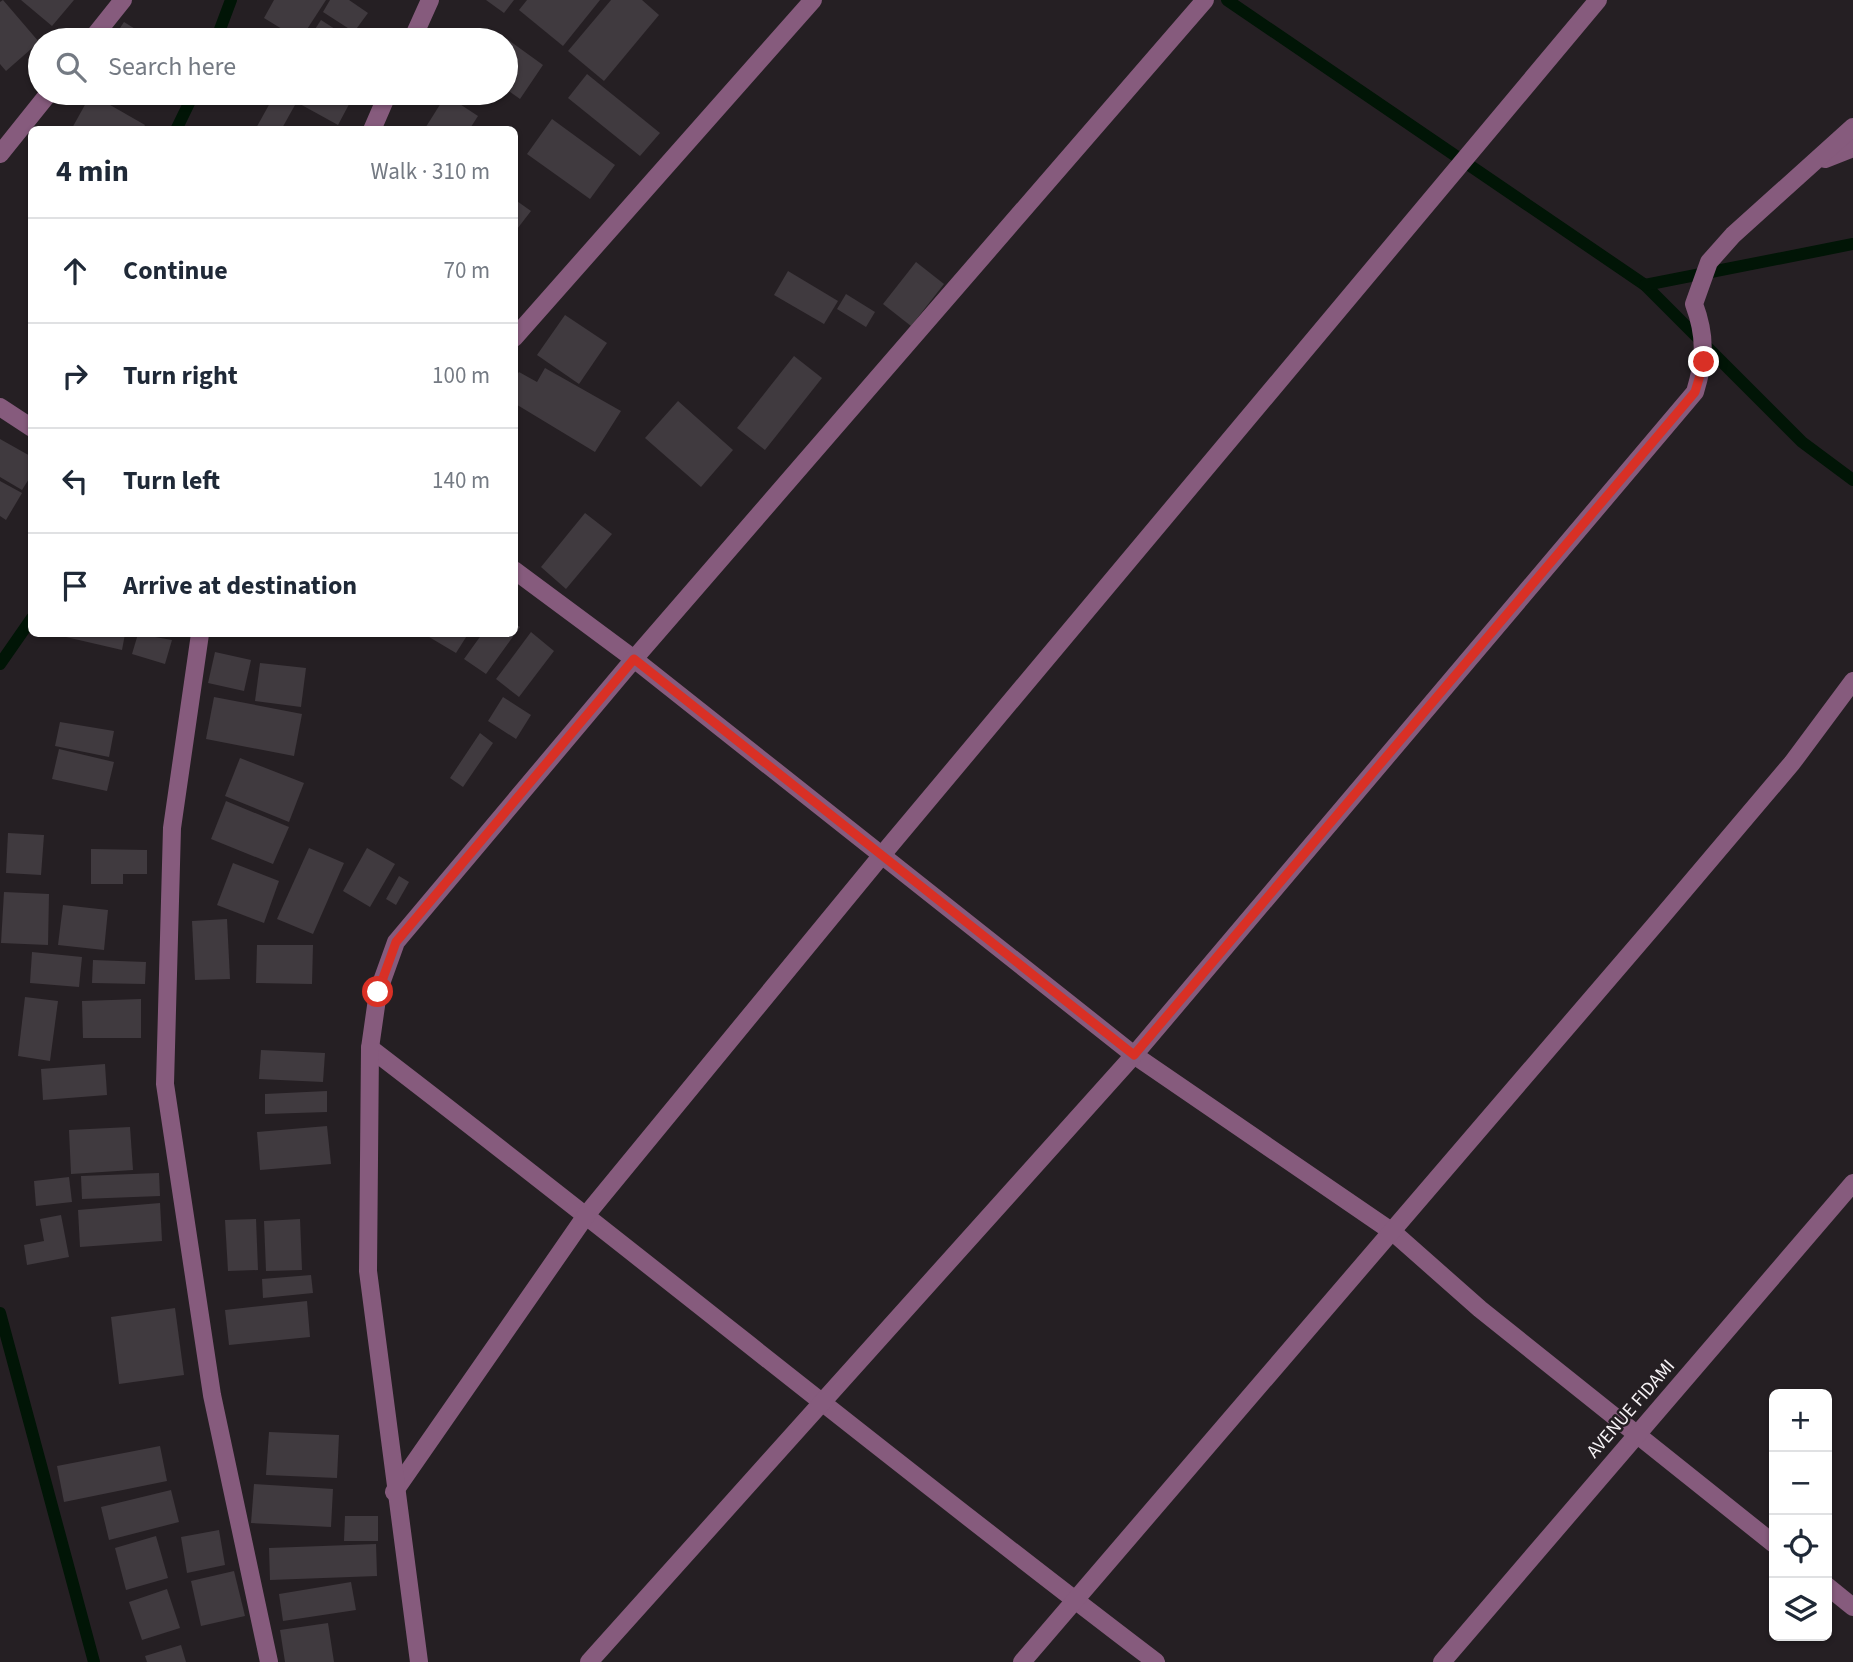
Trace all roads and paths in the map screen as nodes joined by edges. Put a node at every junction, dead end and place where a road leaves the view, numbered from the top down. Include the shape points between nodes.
1 (124, 0) edge
2 (429, 0) edge
3 (813, 0) edge
4 (1205, 0) edge
5 (1598, 0) edge
6 (101, 28) edge
7 (417, 28) edge
8 (39, 105) edge
9 (383, 105) edge
10 (374, 126) edge
11 (1853, 127) edge
12 (1853, 148) edge
13 (0, 154) edge
14 (1816, 163) junction
15 (518, 333) edge
16 (0, 407) edge
17 (28, 425) edge
18 (518, 573) edge
19 (200, 637) edge
20 (634, 659) junction
21 (1853, 681) edge
22 (882, 856) junction
23 (370, 1048) junction
24 (1134, 1055) junction
25 (1853, 1183) edge
26 (587, 1214) junction
27 (1394, 1233) junction
28 (821, 1405) junction
29 (1638, 1434) junction
30 (394, 1492) junction
31 (1769, 1540) edge
32 (1832, 1590) edge
33 (1075, 1601) junction
34 (1853, 1607) edge
35 (269, 1662) edge
36 (419, 1662) edge
37 (589, 1662) edge
38 (1022, 1662) edge
39 (1156, 1662) edge
40 (1442, 1662) edge

1 - 6 street
2 - 7 street
3 - 15 street
4 - 20 street
5 - 22 street
8 - 13 street
9 - 10 street
11 - 14 street
12 - 14 street
14 - 24 street via 1733,235 1709,262 1694,304 1704,330 1704,362 1695,392
16 - 17 street
18 - 20 street
19 - 35 street via 172,828 165,1084 212,1395
20 - 22 street
20 - 23 street via 396,942 378,992
21 - 27 street via 1793,763
22 - 24 street
22 - 26 street
23 - 26 street
23 - 30 street via 368,1271
24 - 27 street
24 - 28 street
25 - 29 street, AVENUE FIDAMI
26 - 28 street
26 - 30 street
27 - 29 street via 1480,1310
27 - 33 street
28 - 33 street
28 - 37 street
29 - 31 street
29 - 40 street, AVENUE FIDAMI
30 - 36 street
32 - 34 street
33 - 38 street
33 - 39 street

